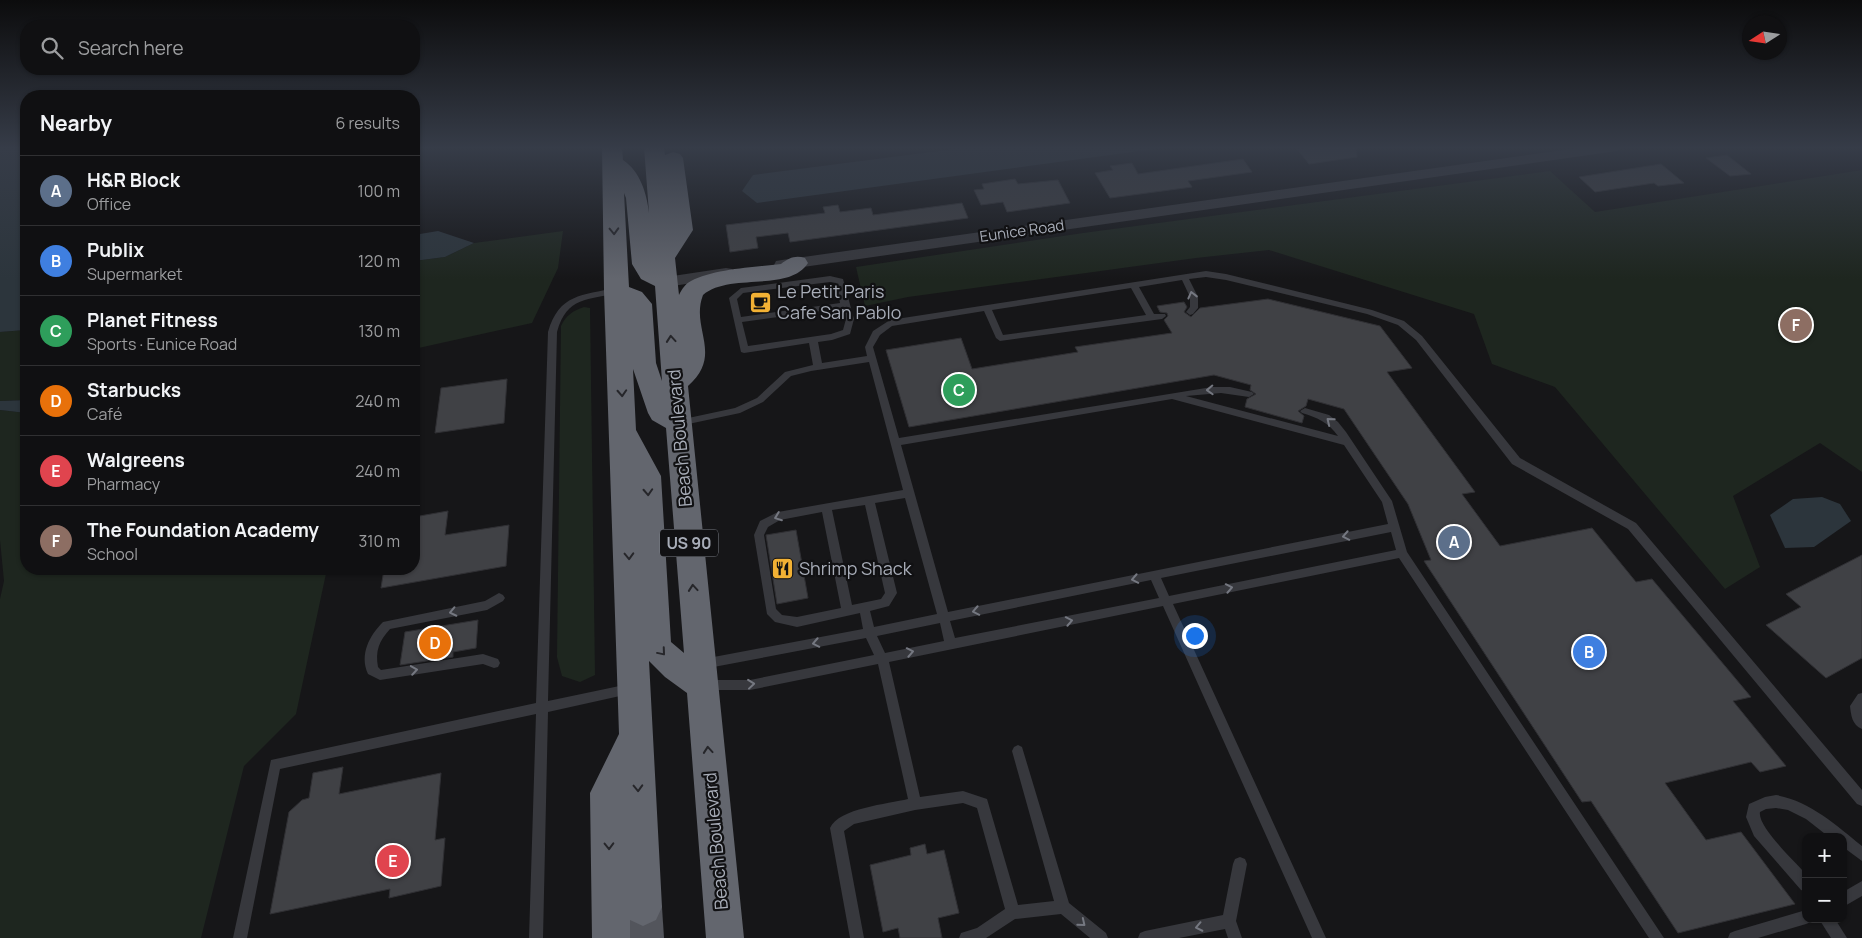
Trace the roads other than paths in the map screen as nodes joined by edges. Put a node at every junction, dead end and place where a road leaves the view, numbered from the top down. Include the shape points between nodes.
1 (613, 191) edge
2 (634, 191) edge
3 (658, 191) edge
4 (677, 191) edge
5 (1308, 191) edge
6 (798, 263) junction
7 (665, 270) junction
8 (1184, 277) junction
9 (1134, 285) junction
10 (616, 291) junction
11 (845, 304) junction
12 (987, 308) junction
13 (1190, 312) dead end
14 (1162, 316) dead end
15 (1151, 317) junction
16 (737, 320) junction
17 (813, 340) junction
18 (872, 358) junction
19 (818, 367) junction
20 (675, 383) junction
21 (1248, 394) dead end
22 (1172, 396) junction
23 (1305, 411) dead end
24 (678, 423) junction
25 (624, 432) junction
26 (896, 442) junction
27 (1347, 442) junction
28 (910, 493) junction
29 (869, 500) junction
30 (826, 507) junction
31 (1394, 527) junction
32 (1402, 553) junction
33 (1154, 575) junction
34 (499, 598) dead end
35 (1166, 601) junction
36 (864, 607) junction
37 (847, 610) junction
38 (944, 617) junction
39 (869, 632) junction
40 (951, 644) junction
41 (882, 658) junction
42 (494, 664) dead end
43 (701, 675) junction
44 (634, 688) junction
45 (1862, 698) edge
46 (542, 706) junction
47 (1862, 723) edge
48 (636, 734) junction
49 (1018, 751) dead end
50 (1862, 800) edge
51 (915, 804) junction
52 (1835, 833) edge
53 (1847, 842) edge
54 (1862, 854) edge
55 (1240, 864) dead end
56 (1802, 880) edge
57 (1862, 888) edge
58 (1847, 897) edge
59 (1063, 908) junction
60 (1013, 912) junction
61 (1802, 918) edge
62 (1229, 921) junction
63 (644, 923) edge
64 (1829, 923) edge
65 (240, 938) edge
66 (536, 938) edge
67 (611, 938) edge
68 (725, 938) edge
69 (857, 938) edge
70 (966, 938) edge
71 (1101, 938) edge
72 (1145, 938) edge
73 (1235, 938) edge
74 (1319, 938) edge
75 (1657, 938) edge
76 (1735, 938) edge
77 (1840, 938) edge

1 -> 10 highway
2 - 7 highway via 645,271 652,277
3 - 7 highway, Beach Boulevard / US 90
4 - 7 highway via 682,230
5 - 6 street, Eunice Road
6 - 7 street, Eunice Road
6 - 20 highway via 787,270 708,283 693,290 688,306 692,362 686,374
20 -> 7 highway, Beach Boulevard / US 90
8 - 9 lane
13 -> 8 lane via 1194,308 1194,297
8 - 50 lane via 1206,274 1226,277 1370,312 1401,323 1419,338 1516,461 1632,526
9 - 12 lane
9 - 15 lane
10 - 24 highway via 634,297 640,304 643,362 661,413
10 -> 25 highway
10 - 46 lane via 568,303 553,323
11 - 16 lane
11 - 16 lane via 840,281 830,279 741,292 733,298
11 - 17 lane via 850,319 847,332
12 - 15 lane via 1000,338
12 - 18 lane via 890,323 876,333 869,347
14 - 15 lane
16 - 17 lane via 744,350
17 - 19 lane
18 - 19 lane
18 - 26 lane
19 - 24 lane via 788,374 760,400 737,411
20 - 24 highway, Beach Boulevard / US 90
21 -> 22 lane via 1205,389
22 - 26 lane
22 - 27 lane
27 -> 23 lane via 1333,421
43 -> 24 highway, Beach Boulevard / US 90
25 -> 43 highway via 648,476 656,648 676,667
25 -> 44 highway
26 - 28 lane
27 - 31 lane via 1387,500
28 - 29 lane
28 - 38 lane
29 - 30 lane
29 - 36 lane via 891,593 885,603
30 - 37 lane
30 -> 37 lane via 778,516 764,524 759,534 771,611 779,619 796,622
31 - 32 lane
31 -> 33 lane
35 -> 32 lane
32 - 75 lane
33 - 35 lane
33 -> 38 lane
34 -> 42 lane via 487,605 386,625 376,636 369,653 372,670 380,675 482,659
40 -> 35 lane
35 - 74 lane
36 - 37 lane
36 - 39 lane
38 - 39 lane
38 - 40 lane
39 - 41 lane
39 -> 43 lane
41 -> 40 lane
43 -> 41 lane via 750,685
41 - 51 lane
68 -> 43 highway, Beach Boulevard / US 90
44 - 46 lane
44 - 48 highway
45 - 47 lane via 1856,706
46 - 65 lane via 275,764
46 - 66 lane
48 -> 63 highway
48 -> 67 highway via 608,793
49 - 59 lane
51 - 60 lane via 963,797 982,803
51 - 69 lane via 852,818 837,828
52 - 56 lane via 1797,806 1777,801 1763,802 1754,808 1752,816 1759,830
53 - 54 lane
55 - 62 lane
57 - 58 lane
59 - 60 lane
59 -> 71 lane
60 - 70 lane via 980,934
61 - 76 lane
62 -> 72 lane
62 - 73 lane
64 - 77 lane

